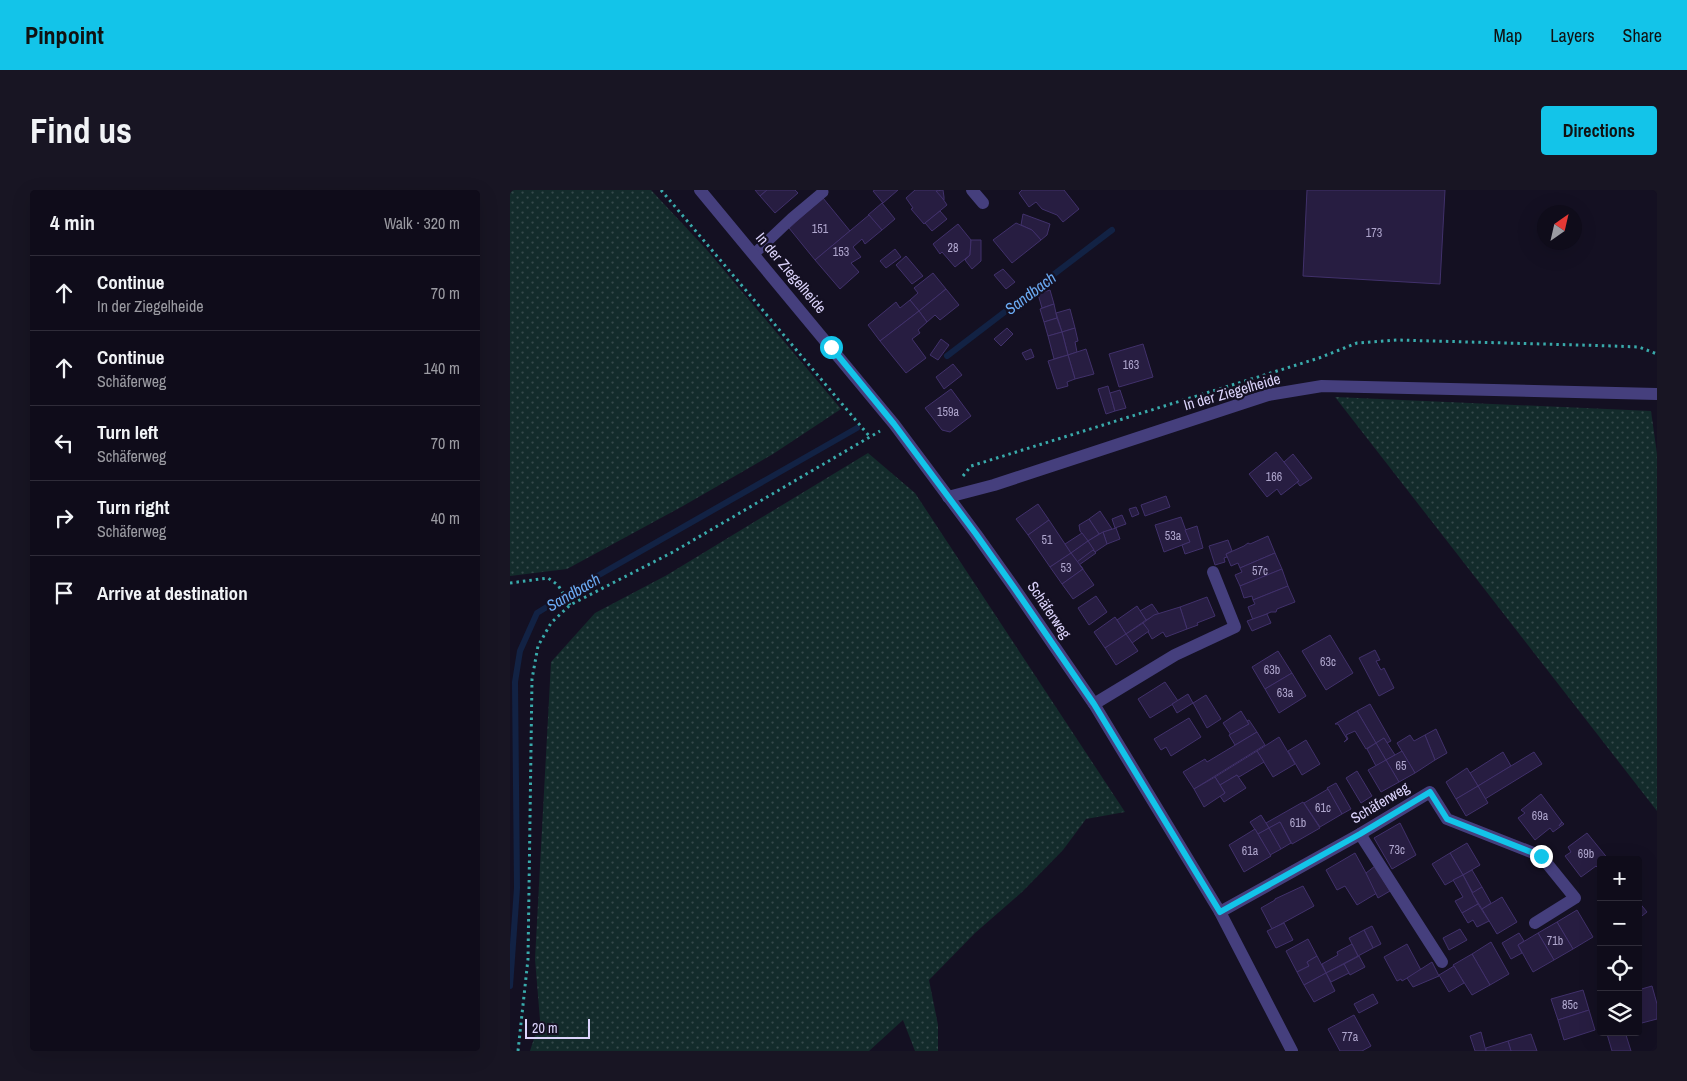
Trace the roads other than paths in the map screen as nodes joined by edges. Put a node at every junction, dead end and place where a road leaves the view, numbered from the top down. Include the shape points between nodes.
1 (700, 190) edge
2 (972, 190) edge
3 (823, 192) dead end
4 (983, 203) dead end
5 (754, 254) junction
6 (1657, 394) edge
7 (948, 497) junction
8 (976, 534) joint
9 (1213, 572) dead end
10 (1094, 704) junction
11 (1360, 834) junction
12 (1220, 912) junction
13 (1535, 923) dead end
14 (1442, 962) dead end
15 (1292, 1051) edge

1 - 5 street, In der Ziegelheide
2 - 4 street
3 - 5 lane
5 - 7 street, In der Ziegelheide via 894,424
6 - 7 street, In der Ziegelheide via 1322,386 1268,395 994,485
7 - 8 street, In der Ziegelheide
8 - 10 street, Schäferweg
9 - 10 street via 1234,627 1175,655
10 - 12 street, Schäferweg
11 - 12 street, Schäferweg
11 - 13 street, Schäferweg via 1430,792 1447,819 1541,856 1551,867 1575,898
11 - 14 street
12 - 15 street, Schäferweg

